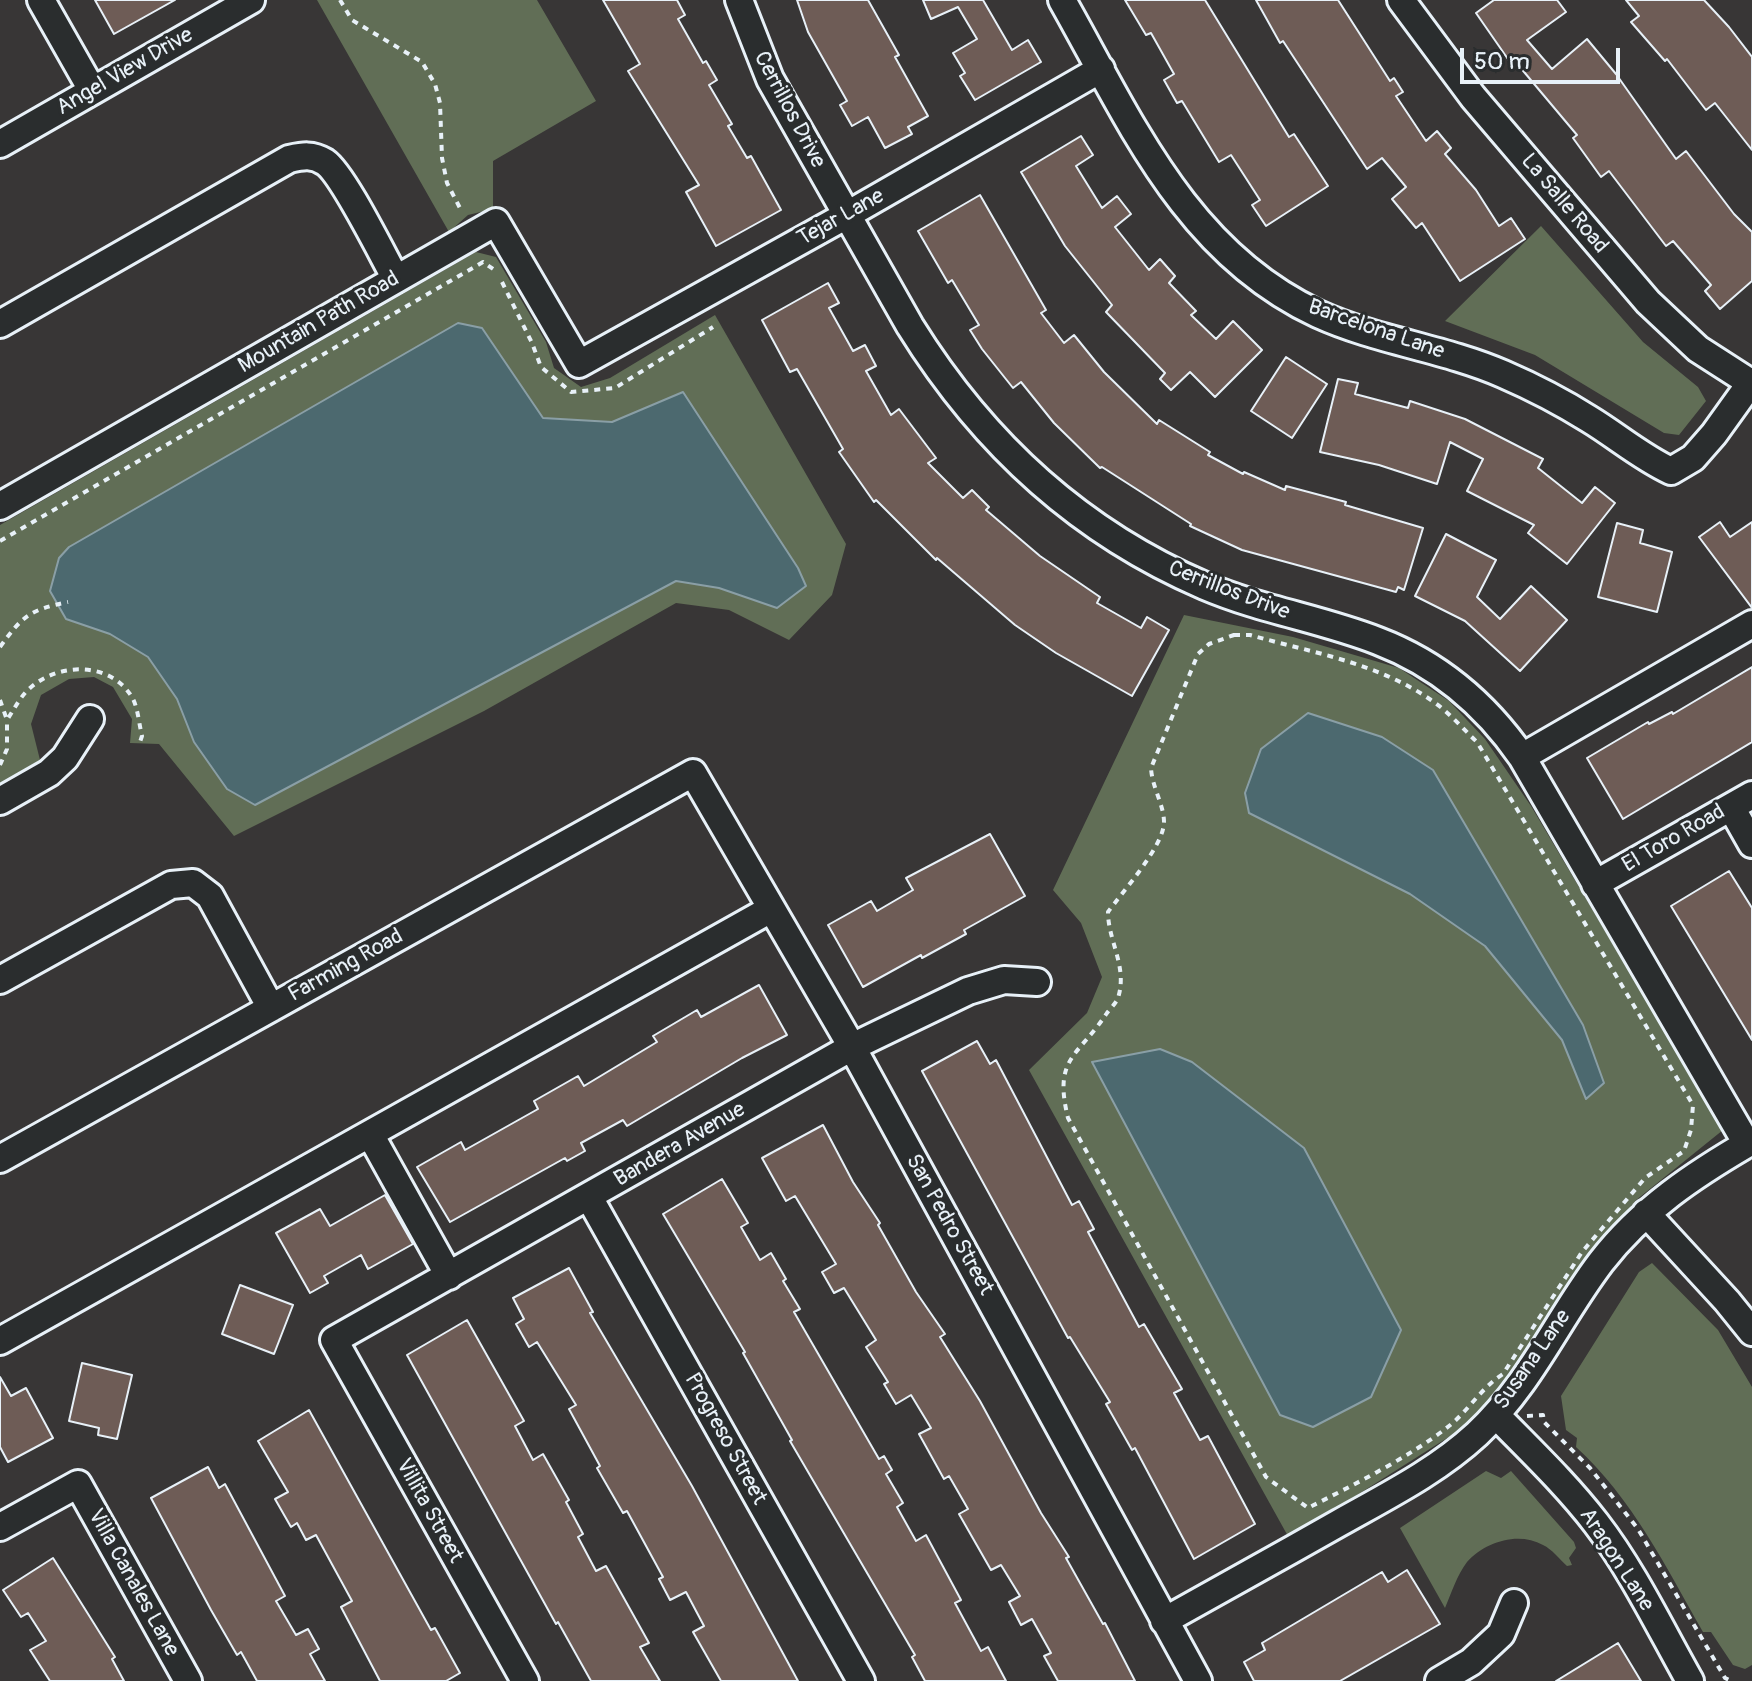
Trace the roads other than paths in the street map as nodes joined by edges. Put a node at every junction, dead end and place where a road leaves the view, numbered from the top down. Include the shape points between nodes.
1 (41, 0) edge
2 (251, 0) edge
3 (739, 0) edge
4 (1062, 0) edge
5 (1401, 0) edge
6 (1101, 69) junction
7 (92, 90) junction
8 (0, 144) edge
9 (847, 215) junction
10 (396, 279) junction
11 (0, 324) edge
12 (579, 364) joint
13 (1751, 382) edge
14 (0, 506) edge
15 (1752, 624) edge
16 (90, 719) dead end
17 (1522, 757) junction
18 (693, 773) joint
19 (0, 801) edge
20 (1741, 801) edge
21 (1752, 844) edge
22 (1595, 884) junction
23 (771, 909) junction
24 (0, 980) edge
25 (1037, 982) dead end
26 (271, 1008) junction
27 (852, 1047) junction
28 (370, 1134) junction
29 (1750, 1142) edge
30 (0, 1159) edge
31 (589, 1197) junction
32 (1646, 1213) junction
33 (449, 1276) junction
34 (1752, 1332) edge
35 (334, 1340) joint
36 (0, 1341) edge
37 (1496, 1415) junction
38 (0, 1527) edge
39 (1514, 1603) dead end
40 (1164, 1621) junction
41 (188, 1681) edge
42 (525, 1681) edge
43 (861, 1681) edge
44 (1198, 1681) edge
45 (1439, 1681) edge
46 (1690, 1681) edge

1 - 7 street
2 - 7 street, Angel View Drive
3 - 9 street, Cerrillos Drive via 770,79
4 - 6 street, Barcelona Lane
5 - 13 street, La Salle Road via 1473,97 1663,319 1698,349
6 - 9 street, Tejar Lane
6 - 13 street, Barcelona Lane via 1188,212 1226,253 1270,287 1319,314 1466,360 1529,386 1671,471 1693,458
7 - 8 street, Angel View Drive
9 - 12 street, Tejar Lane
9 - 17 street, Cerrillos Drive via 950,387 998,444 1051,493 1111,537 1174,573 1413,657 1467,694
10 - 11 street via 341,181 327,163 309,155 289,159
10 - 12 street, Mountain Path Road via 496,222
10 - 14 street, Mountain Path Road
15 - 17 street
16 - 19 street via 49,773
17 - 22 street, Cerrillos Drive
18 - 23 street, San Pedro Street
18 - 26 street, Farming Road
20 - 21 street
20 - 22 street, El Toro Road
22 - 29 street, Cerrillos Drive
23 - 27 street, San Pedro Street
23 - 28 street
24 - 26 street via 171,885 193,883 210,896
25 - 27 street, Bandera Avenue via 1004,980 968,991
26 - 30 street, Farming Road
27 - 31 street, Bandera Avenue
27 - 40 street, San Pedro Street
28 - 33 street
28 - 36 street
29 - 32 street, Susana Lane via 1693,1176
31 - 33 street, Bandera Avenue
31 - 43 street, Progreso Street
32 - 34 street
32 - 37 street, Susana Lane via 1601,1263
33 - 35 street, Bandera Avenue
35 - 42 street, Villita Street
37 - 40 street, Susana Lane via 1416,1480
37 - 46 street, Aragon Lane via 1597,1524
38 - 41 street, Villa Canales Lane via 78,1484
39 - 45 street via 1501,1634 1471,1662
40 - 44 street, San Pedro Street

